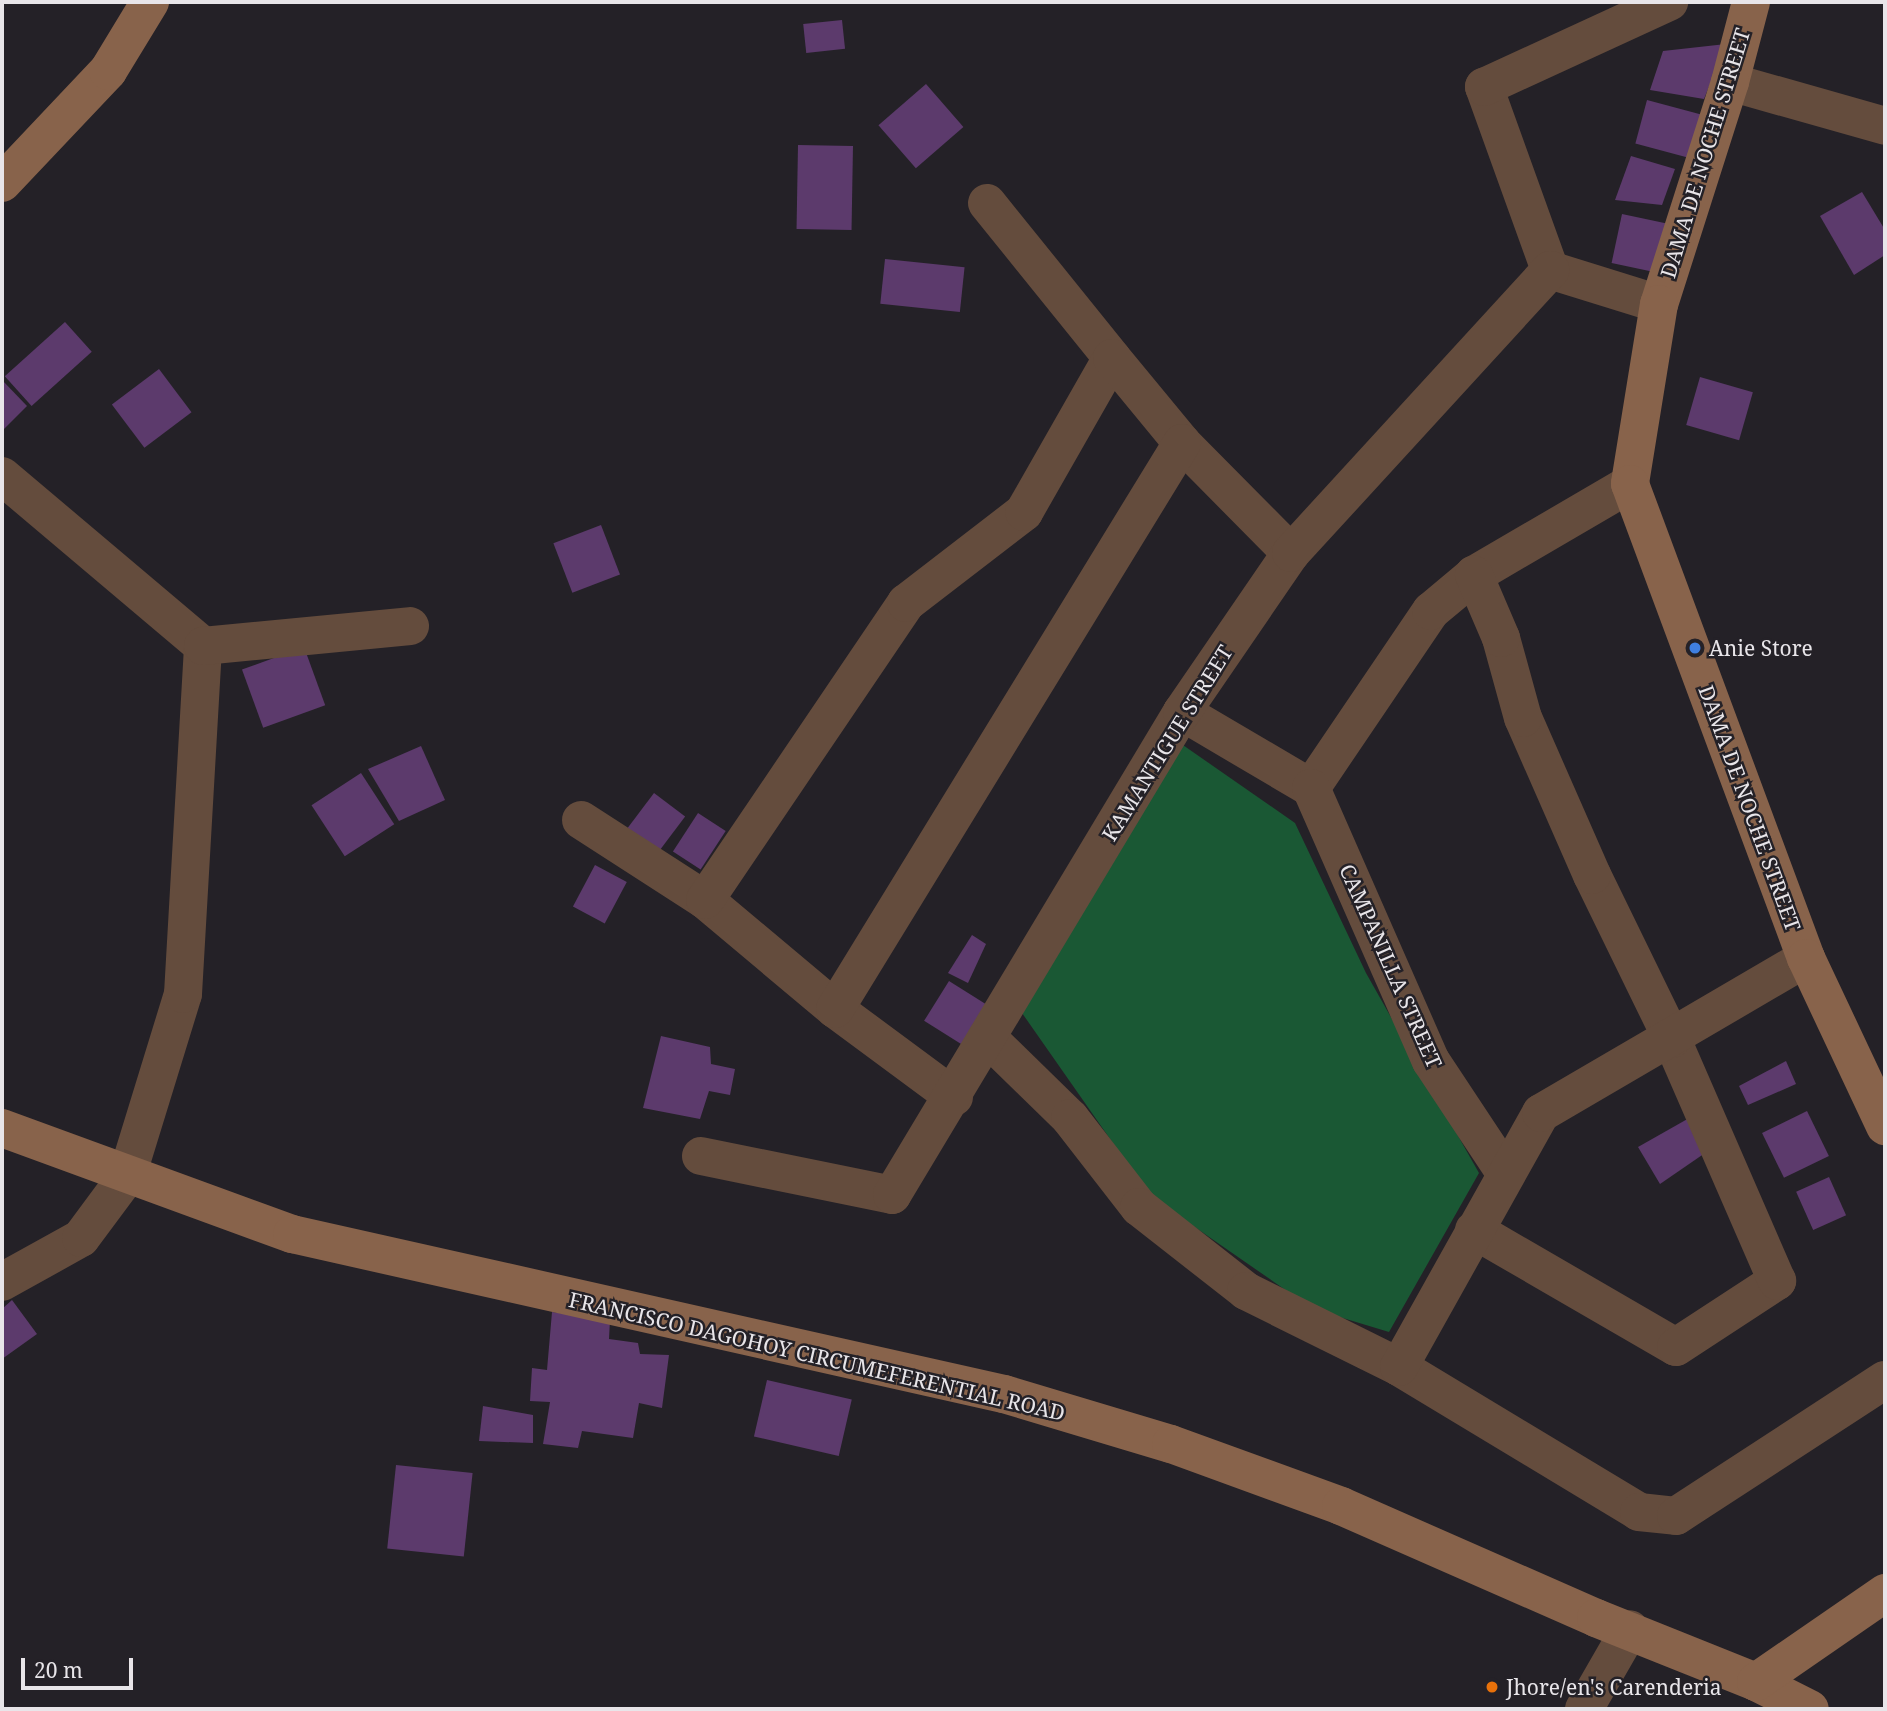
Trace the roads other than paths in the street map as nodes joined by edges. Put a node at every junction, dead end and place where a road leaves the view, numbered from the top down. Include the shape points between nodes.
1 (150, 2) edge
2 (1669, 2) edge
3 (1751, 2) edge
4 (1730, 82) junction
5 (1885, 126) edge
6 (2, 183) edge
7 (987, 203) dead end
8 (1550, 270) junction
9 (1659, 304) junction
10 (1112, 358) junction
11 (1182, 443) junction
12 (2, 476) edge
13 (1630, 484) junction
14 (1291, 553) junction
15 (1474, 575) junction
16 (410, 626) dead end
17 (203, 646) junction
18 (1182, 712) junction
19 (1311, 788) junction
20 (581, 820) dead end
21 (705, 900) junction
22 (1806, 958) junction
23 (835, 1009) junction
24 (987, 1037) junction
25 (1672, 1039) junction
26 (954, 1097) junction
27 (1885, 1126) edge
28 (2, 1128) edge
29 (701, 1156) dead end
30 (1505, 1172) junction
31 (127, 1176) junction
32 (1474, 1230) junction
33 (2, 1282) edge
34 (1399, 1367) junction
35 (1885, 1380) edge
36 (1885, 1593) edge
37 (1630, 1629) junction
38 (1756, 1682) junction
39 (1584, 1709) edge
40 (1810, 1709) edge

1 - 6 main road via 108,71
2 - 8 street via 1484,87
3 - 4 main road, DAMA DE NOCHE STREET
4 - 5 street
4 - 9 main road, DAMA DE NOCHE STREET
7 - 10 street
8 - 9 street
8 - 14 street, KAMANTIGUE STREET
9 - 13 main road, DAMA DE NOCHE STREET
10 - 11 street
10 - 21 street via 1024,512 906,603
11 - 14 street
11 - 23 street
12 - 17 street
13 - 15 street
13 - 22 main road, DAMA DE NOCHE STREET
14 - 18 street, KAMANTIGUE STREET
15 - 19 street via 1431,611
15 - 25 street via 1501,638 1523,718 1592,875
16 - 17 street
17 - 31 street via 183,994
18 - 19 street
18 - 24 street, KAMANTIGUE STREET
19 - 30 street, CAMPANILLA STREET via 1431,1061
20 - 21 street
21 - 23 street
22 - 25 street
22 - 27 main road, DAMA DE NOCHE STREET
23 - 26 street
24 - 26 street, KAMANTIGUE STREET
24 - 34 street via 1070,1118 1149,1215 1245,1291
25 - 30 street via 1541,1113
25 - 32 street via 1777,1281 1676,1347
26 - 29 street, KAMANTIGUE STREET via 892,1195
28 - 31 main road, FRANCISCO DAGOHOY CIRCUMEFERENTIAL ROAD
30 - 32 street
31 - 33 street via 81,1238
31 - 37 main road, FRANCISCO DAGOHOY CIRCUMEFERENTIAL ROAD via 292,1234 1004,1394 1158,1440 1341,1506
32 - 34 street
34 - 35 street via 1639,1512 1676,1516
36 - 38 main road
37 - 38 main road, FRANCISCO DAGOHOY CIRCUMEFERENTIAL ROAD
37 - 39 street
38 - 40 main road, FRANCISCO DAGOHOY CIRCUMEFERENTIAL ROAD

